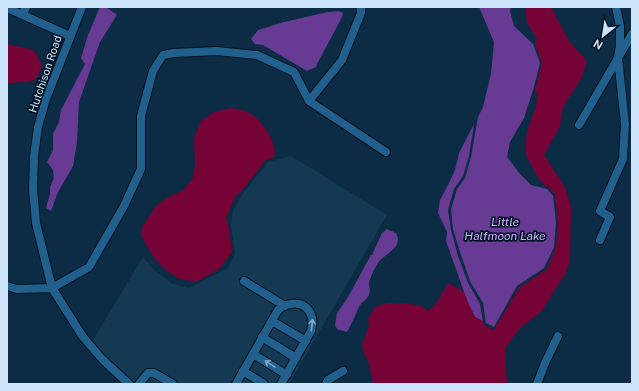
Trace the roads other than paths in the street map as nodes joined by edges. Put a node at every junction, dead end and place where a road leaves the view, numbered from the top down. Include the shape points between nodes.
1 (26, 7) edge
2 (82, 7) edge
3 (361, 7) edge
4 (616, 7) edge
5 (7, 8) edge
6 (23, 15) junction
7 (632, 34) edge
8 (70, 36) junction
9 (618, 58) junction
10 (310, 100) junction
11 (579, 124) dead end
12 (386, 152) dead end
13 (600, 240) dead end
14 (244, 280) dead end
15 (7, 286) edge
16 (52, 288) junction
17 (285, 306) junction
18 (272, 321) junction
19 (558, 336) dead end
20 (262, 337) junction
21 (306, 341) junction
22 (253, 354) junction
23 (296, 358) junction
24 (343, 370) dead end
25 (243, 371) junction
26 (287, 374) junction
27 (129, 384) edge
28 (140, 384) edge
29 (173, 384) edge
30 (236, 384) edge
31 (264, 384) edge
32 (281, 384) edge
33 (326, 384) edge
34 (537, 384) edge

1 - 6 street
2 - 8 street, Hutchison Road
3 - 10 street via 361,13 342,60
4 - 9 street via 620,26
5 - 6 street
6 - 8 street
7 - 9 street
8 - 16 street, Hutchison Road via 46,99 38,127 34,156 32,189 36,222
9 - 11 street
9 - 13 street via 625,124 623,159 600,211 610,216
10 - 12 street
10 - 16 street via 294,72 257,56 217,51 174,52 163,55 153,71 141,116 141,169 124,206 89,267
14 - 17 street
15 - 16 street via 17,289
16 - 27 street, Hutchison Road via 83,337
17 - 18 street via 278,310
21 -> 17 street via 313,325 311,313 296,303
18 - 20 street
18 - 21 street
19 - 34 street
20 - 22 street
20 - 23 street
21 - 23 street
22 - 25 street
26 -> 22 street
23 - 26 street
24 - 33 street
25 - 30 street
25 - 31 street
26 - 32 street
28 - 29 street via 148,373 154,373

